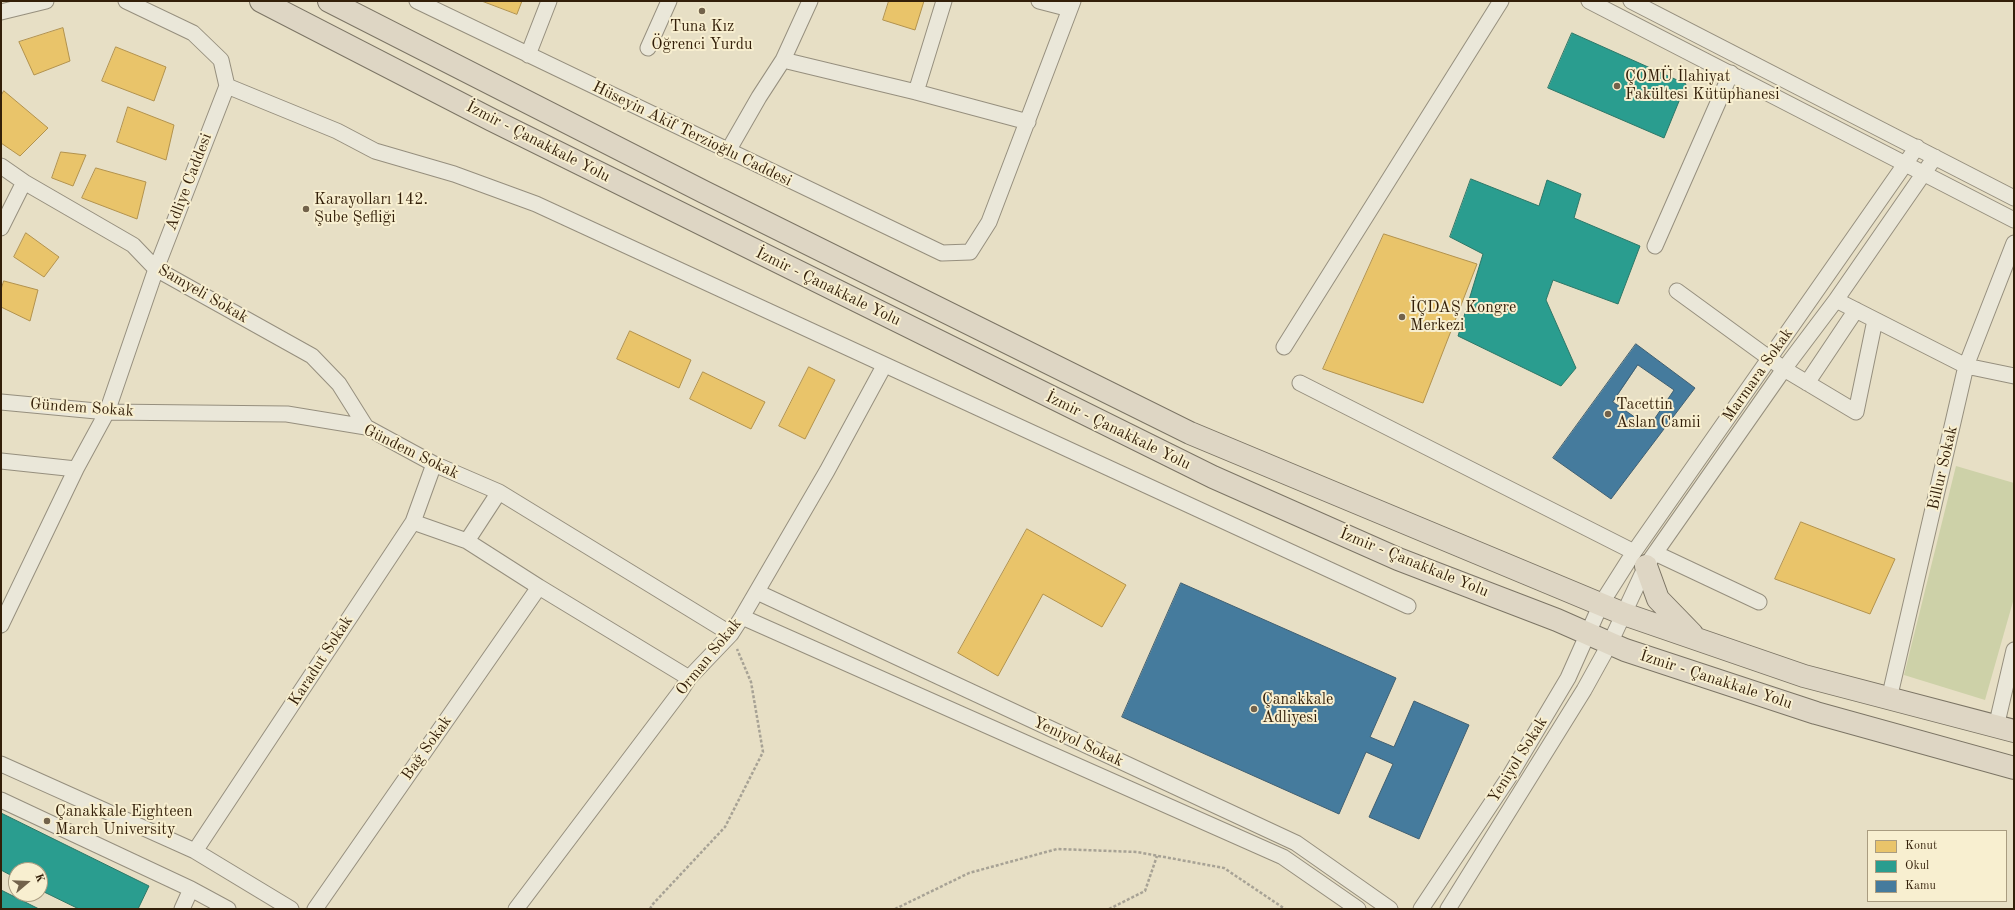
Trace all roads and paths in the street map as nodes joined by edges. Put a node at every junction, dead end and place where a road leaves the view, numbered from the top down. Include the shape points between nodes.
1 (5, 1) edge
2 (46, 1) edge
3 (126, 1) edge
4 (261, 1) edge
5 (329, 1) edge
6 (417, 1) edge
7 (549, 1) edge
8 (669, 1) edge
9 (810, 1) edge
10 (944, 1) edge
11 (1039, 1) edge
12 (1502, 1) edge
13 (1589, 1) edge
14 (1631, 1) edge
15 (1071, 5) edge
16 (1, 11) edge
17 (648, 48) dead end
18 (528, 55) junction
19 (783, 60) junction
20 (1732, 73) junction
21 (227, 86) junction
22 (916, 92) junction
23 (1028, 122) junction
24 (1918, 147) junction
25 (728, 151) junction
26 (1935, 157) junction
27 (1906, 164) junction
28 (1, 166) edge
29 (1923, 174) junction
30 (24, 182) junction
31 (2014, 198) edge
32 (2014, 220) edge
33 (1, 228) edge
34 (2014, 242) edge
35 (1655, 246) dead end
36 (156, 269) junction
37 (1677, 291) dead end
38 (1836, 300) junction
39 (1856, 310) junction
40 (1875, 320) junction
41 (1284, 347) dead end
42 (1770, 358) junction
43 (884, 366) junction
44 (1966, 366) junction
45 (1784, 369) junction
46 (2014, 376) edge
47 (1300, 383) dead end
48 (1807, 383) junction
49 (1, 402) edge
50 (107, 412) junction
51 (366, 427) junction
52 (1, 461) edge
53 (434, 464) junction
54 (76, 469) junction
55 (499, 492) junction
56 (413, 522) junction
57 (467, 541) junction
58 (1645, 557) junction
59 (539, 587) junction
60 (757, 592) junction
61 (1759, 602) dead end
62 (1601, 604) junction
63 (1408, 606) dead end
64 (1624, 614) junction
65 (742, 617) junction
66 (1, 625) edge
67 (731, 634) junction
68 (1588, 634) junction
69 (1699, 641) junction
70 (1610, 643) junction
71 (2014, 650) edge
72 (689, 678) junction
73 (1889, 700) junction
74 (2008, 702) edge
75 (1546, 714) junction
76 (1561, 725) junction
77 (2005, 729) edge
78 (1, 764) edge
79 (2014, 768) edge
80 (1, 800) edge
81 (195, 851) junction
82 (1157, 856) junction
83 (192, 889) junction
84 (182, 909) edge
85 (228, 909) edge
86 (291, 909) edge
87 (315, 909) edge
88 (516, 909) edge
89 (650, 909) edge
90 (896, 909) edge
91 (1109, 909) edge
92 (1285, 909) edge
93 (1358, 909) edge
94 (1390, 909) edge
95 (1421, 909) edge
96 (1448, 909) edge

1 - 16 street
2 - 16 street
3 - 21 street via 193,33 221,60
4 - 68 highway, İzmir - Çanakkale Yolu via 492,120 1213,478 1398,558
5 - 62 highway, İzmir - Çanakkale Yolu via 704,192 1190,433
6 - 18 street, Hüseyin Akif Terzioğlu Caddesi
7 - 18 street
8 - 17 street
9 - 19 street
10 - 22 street
11 - 15 street
12 - 41 street
13 - 20 street
14 - 24 street
15 - 23 street
18 - 25 street, Hüseyin Akif Terzioğlu Caddesi
19 - 22 street
19 - 25 street
20 - 27 street
20 - 35 street
21 - 36 street, Adliye Caddesi
21 - 43 street via 336,131 374,151 454,174 536,204
22 - 23 street
23 - 25 street, Hüseyin Akif Terzioğlu Caddesi via 989,222 970,252 942,253
24 - 26 street
24 - 27 street, Marmara Sokak
26 - 29 street, Marmara Sokak
26 - 31 street
27 - 29 street
27 - 42 street, Marmara Sokak
28 - 30 street, Samyeli Sokak
29 - 32 street
29 - 38 street, Marmara Sokak
30 - 33 street
30 - 36 street, Samyeli Sokak via 133,245
34 - 44 street, Billur Sokak
36 - 50 street, Adliye Caddesi
36 - 51 street, Samyeli Sokak via 312,356 339,384
37 - 42 street
38 - 39 street
38 - 45 street, Marmara Sokak
39 - 40 street
39 - 48 street
40 - 44 street
40 - 48 street via 1856,412
42 - 45 street
42 - 58 street, Marmara Sokak
43 - 60 street, Orman Sokak
43 - 63 street
44 - 46 street
44 - 73 street, Billur Sokak
45 - 48 street
45 - 58 street, Marmara Sokak
47 - 58 street
49 - 50 street, Gündem Sokak
50 - 51 street, Gündem Sokak via 287,414
50 - 54 street, Adliye Caddesi
51 - 53 street, Gündem Sokak
52 - 54 street
53 - 55 street, Gündem Sokak
53 - 56 street, Karadut Sokak
54 - 66 street, Adliye Caddesi
55 - 57 street
55 - 67 street, Gündem Sokak
56 - 57 street
56 - 81 street, Karadut Sokak
57 - 59 street
58 - 61 street
58 - 62 street, Marmara Sokak
58 - 64 street, Marmara Sokak
58 - 69 highway via 1658,599
59 - 72 street
59 - 87 street, Bağ Sokak
60 - 65 street, Orman Sokak
60 - 94 street, Yeniyol Sokak via 1296,843
62 - 64 highway, İzmir - Çanakkale Yolu
62 - 68 street, Yeniyol Sokak
64 - 69 highway, İzmir - Çanakkale Yolu
64 - 70 street, Yeniyol Sokak
65 - 67 street, Orman Sokak
65 - 93 street, Yeniyol Sokak via 1283,857
67 - 72 street, Orman Sokak
67 - 89 path via 751,682 763,752 725,826
68 - 70 highway, İzmir - Çanakkale Yolu
68 - 75 street, Yeniyol Sokak via 1568,678
69 - 73 highway, İzmir - Çanakkale Yolu via 1804,676
70 - 76 street, Yeniyol Sokak
70 - 79 highway, İzmir - Çanakkale Yolu via 1816,713
71 - 74 street
72 - 88 street, Orman Sokak
73 - 77 highway, İzmir - Çanakkale Yolu
74 - 77 street
75 - 76 street
75 - 95 street, Yeniyol Sokak via 1509,777
76 - 96 street, Yeniyol Sokak
78 - 81 street
80 - 83 street
81 - 86 street
82 - 90 path via 1137,852 1057,849 969,873
82 - 91 path via 1145,891
82 - 92 path via 1224,868
83 - 84 street
83 - 85 street

